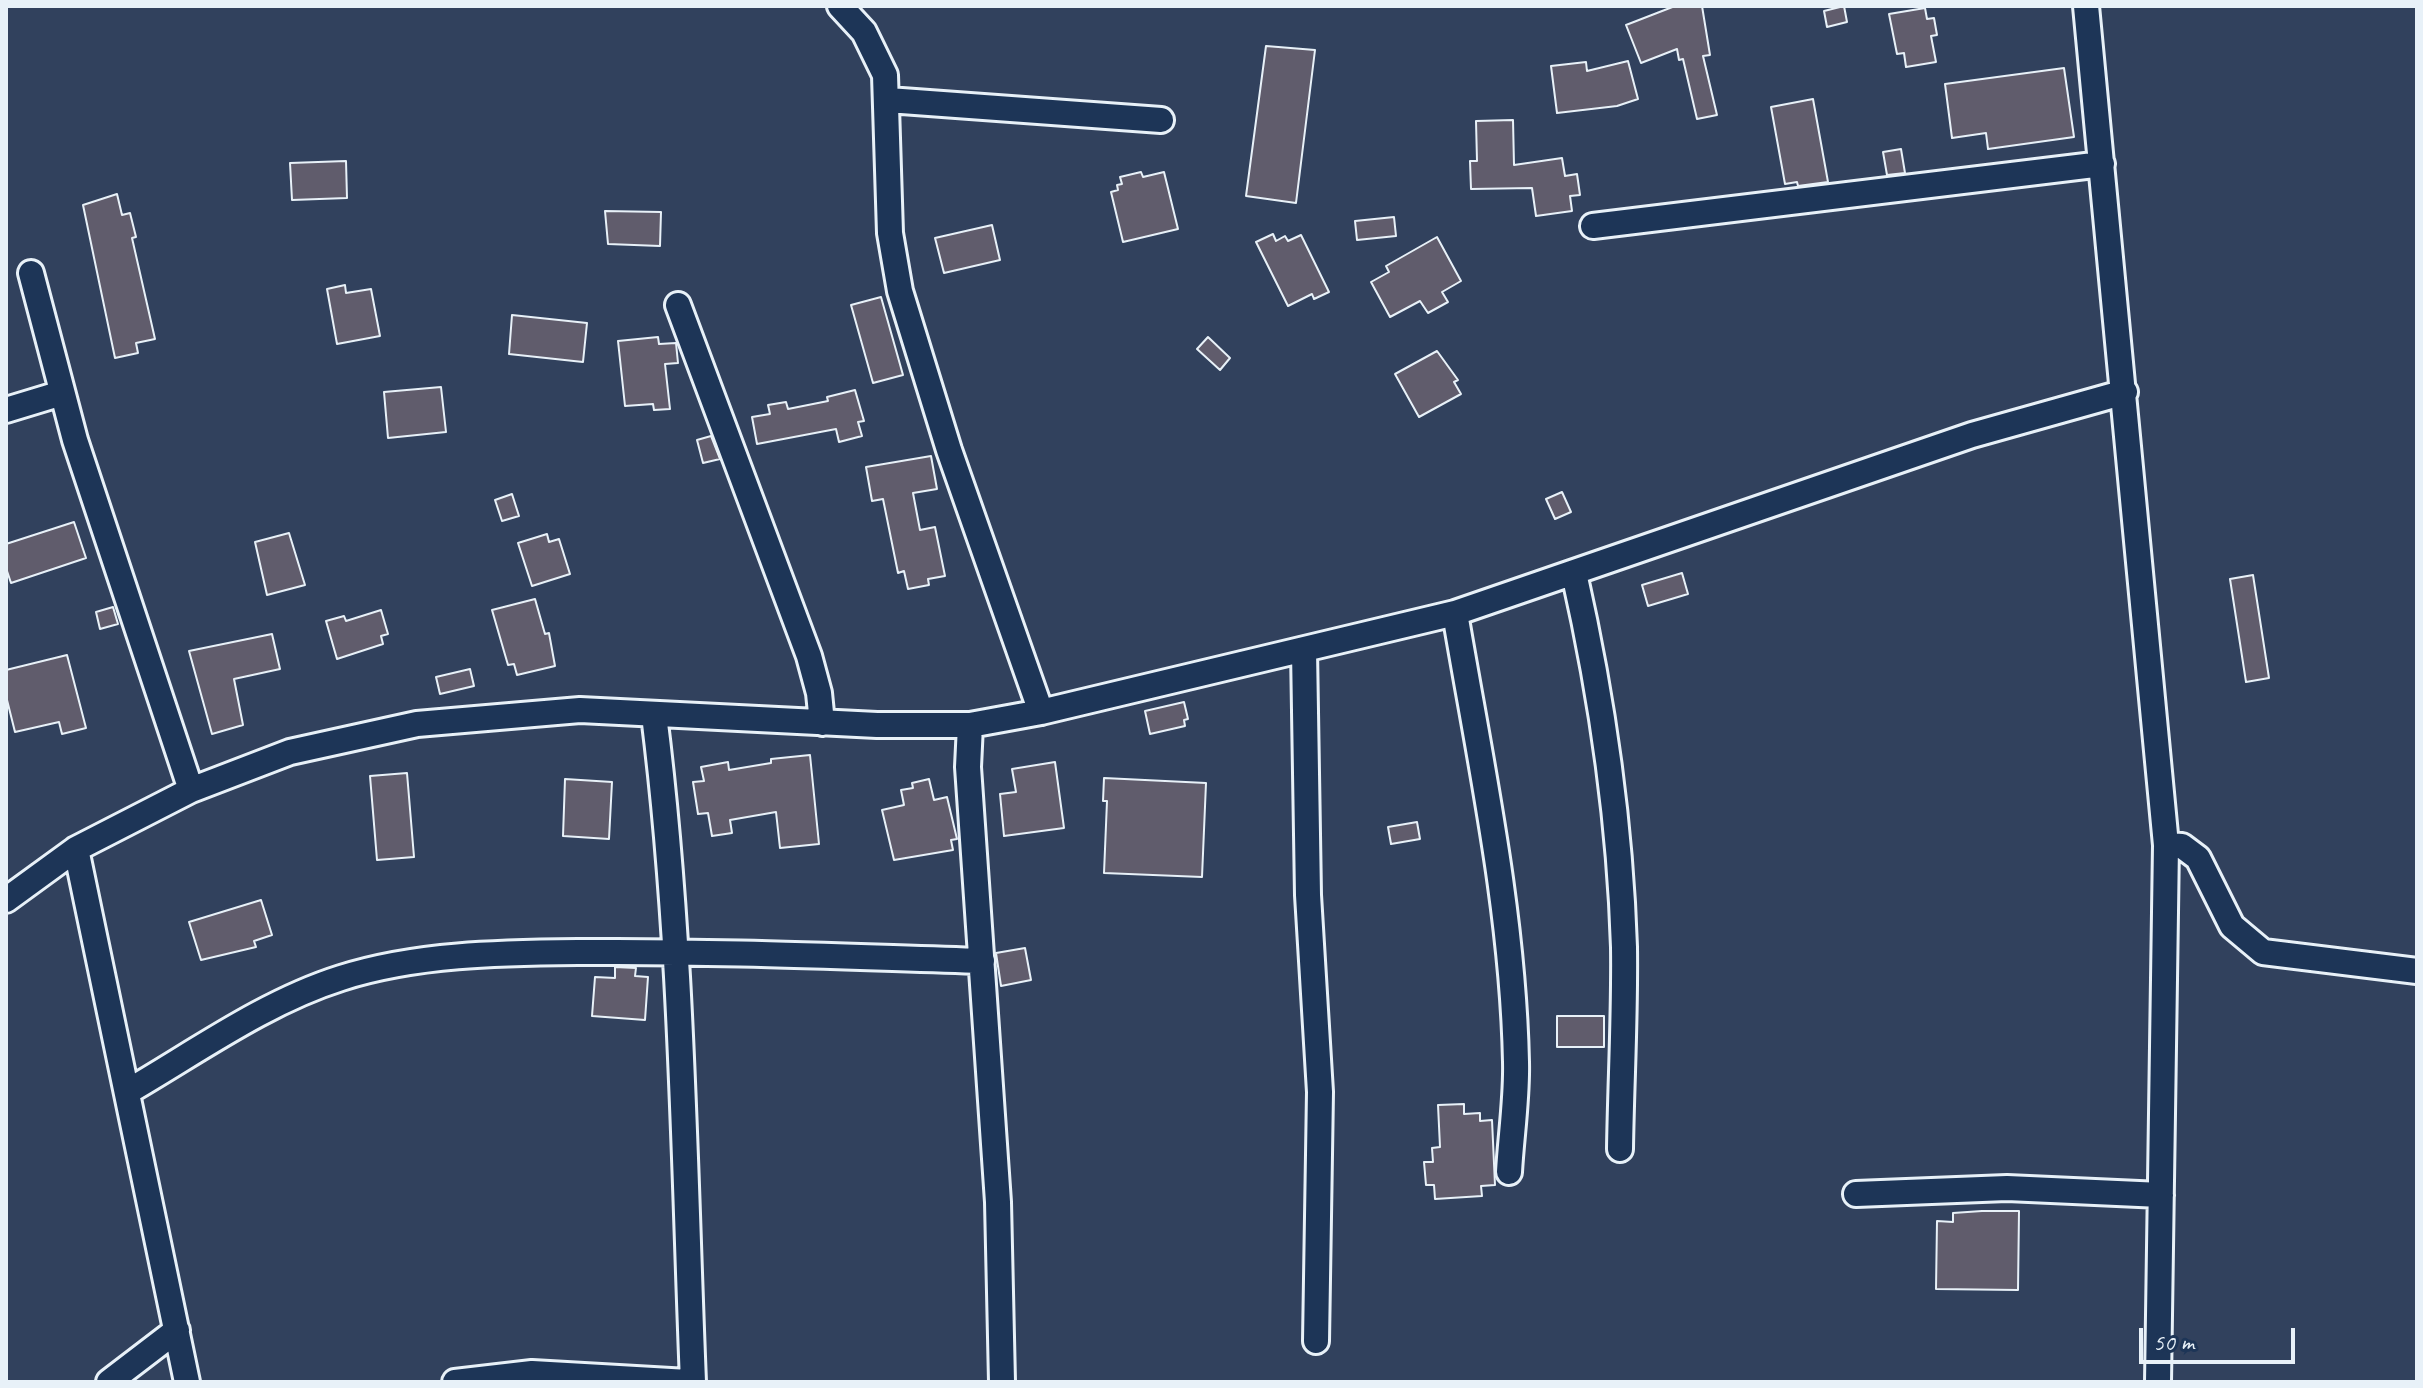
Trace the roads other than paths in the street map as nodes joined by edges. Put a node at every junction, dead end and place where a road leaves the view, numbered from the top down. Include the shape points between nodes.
1 (840, 6) edge
2 (2086, 6) edge
3 (888, 100) junction
4 (1161, 120) dead end
5 (2102, 164) junction
6 (1593, 226) dead end
7 (31, 273) dead end
8 (678, 305) dead end
9 (2125, 392) junction
10 (62, 393) junction
11 (6, 410) edge
12 (1574, 573) junction
13 (1455, 613) junction
14 (1304, 650) junction
15 (1041, 712) junction
16 (654, 715) junction
17 (822, 723) junction
18 (970, 725) junction
19 (191, 790) junction
20 (2166, 845) junction
21 (76, 849) junction
22 (6, 900) edge
23 (675, 951) junction
24 (982, 961) junction
25 (2417, 971) edge
26 (127, 1092) junction
27 (1620, 1149) dead end
28 (1509, 1172) dead end
29 (1856, 1194) dead end
30 (2161, 1195) junction
31 (177, 1330) junction
32 (1316, 1341) dead end
33 (109, 1382) edge
34 (187, 1382) edge
35 (455, 1382) edge
36 (690, 1382) edge
37 (1002, 1382) edge
38 (2158, 1382) edge

1 - 3 street via 864,32 885,75
2 - 5 street
3 - 4 street
3 - 15 street via 890,233 900,291 949,450
5 - 6 street
5 - 9 street
7 - 10 street
8 - 17 street via 809,656
9 - 12 street via 1972,435
9 - 20 street
10 - 11 street
10 - 19 street
12 - 13 street
12 - 27 street via 1611,771 1624,947
13 - 14 street
13 - 28 street via 1500,883 1513,1011 1516,1064
14 - 15 street
14 - 32 street via 1308,895 1320,1092
15 - 18 street
16 - 17 street
16 - 19 street via 580,710 417,724 290,752
16 - 23 street
17 - 18 street
18 - 24 street via 968,767
19 - 21 street
20 - 25 street via 2182,846 2198,858 2232,926 2263,952
20 - 30 street
21 - 22 street
21 - 26 street
23 - 24 street
23 - 26 street via 488,953 344,977 300,993
23 - 36 street
24 - 37 street via 998,1202
26 - 31 street
29 - 30 street via 2007,1188
30 - 38 street
31 - 33 street
31 - 34 street
35 - 36 street via 532,1373

